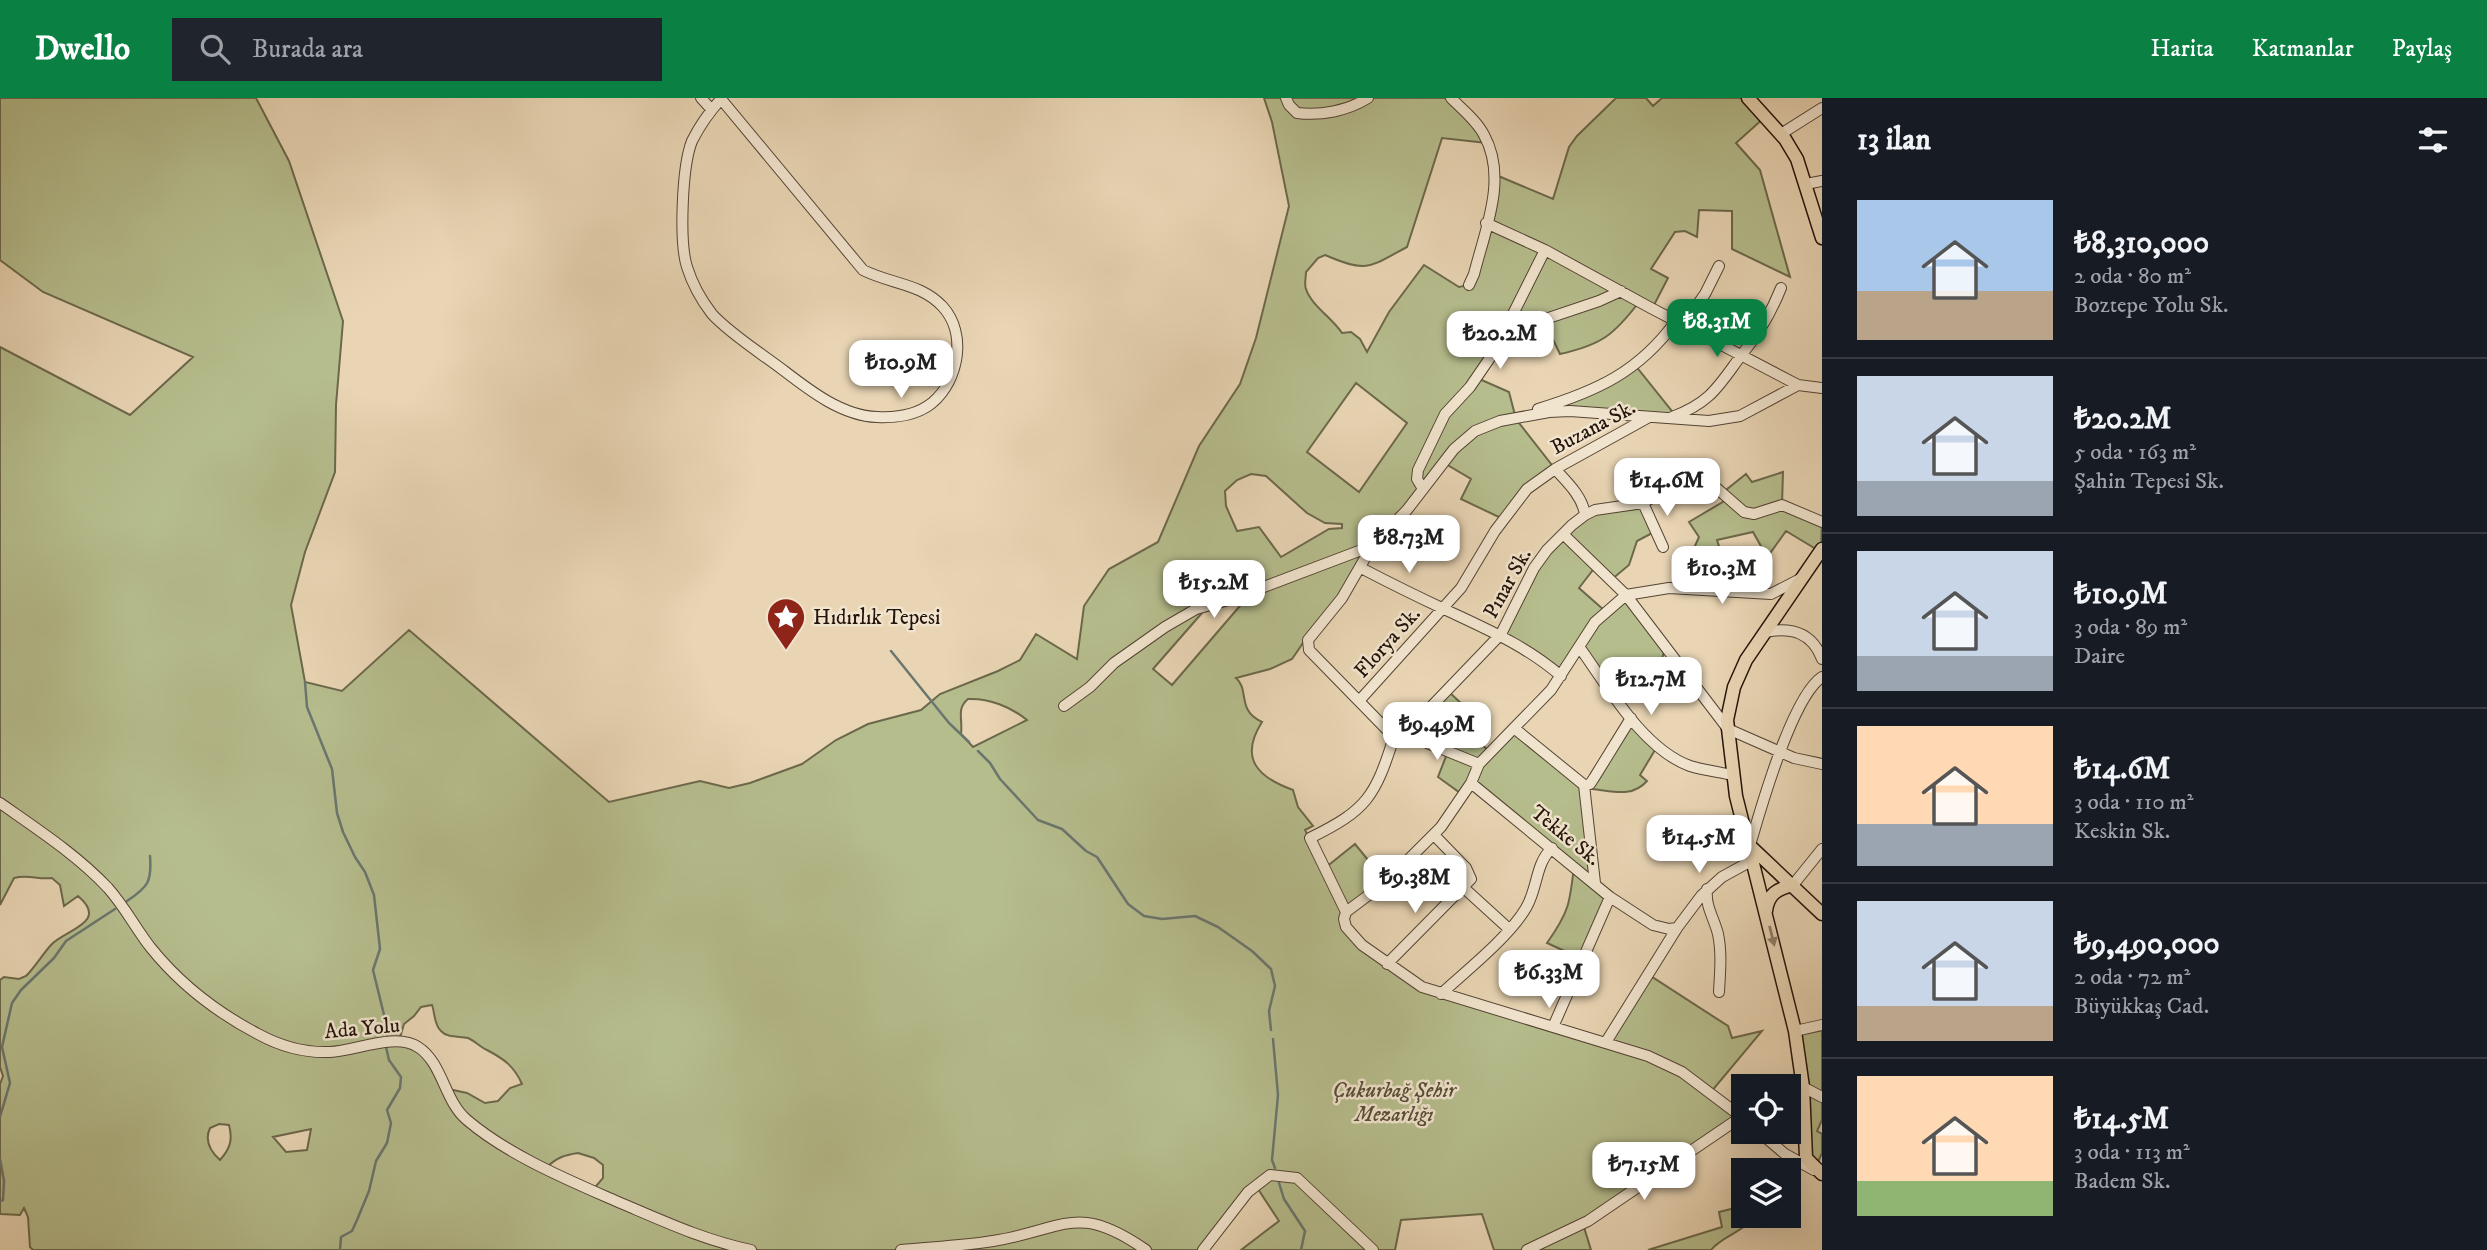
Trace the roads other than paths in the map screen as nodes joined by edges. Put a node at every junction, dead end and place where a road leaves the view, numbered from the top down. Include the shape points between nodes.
1 (701, 98) edge
2 (1286, 98) edge
3 (1368, 98) edge
4 (1451, 98) edge
5 (1748, 98) edge
6 (722, 99) edge
7 (1348, 102) edge
8 (1822, 108) edge
9 (711, 109) junction
10 (1781, 134) junction
11 (1822, 181) edge
12 (1806, 184) junction
13 (1486, 223) junction
14 (1822, 238) edge
15 (1545, 250) junction
16 (1719, 266) dead end
17 (1469, 285) dead end
18 (1781, 288) dead end
19 (1621, 290) junction
20 (1679, 323) junction
21 (1504, 334) junction
22 (1742, 355) junction
23 (1798, 385) junction
24 (1822, 388) edge
25 (1522, 417) junction
26 (1649, 417) junction
27 (1667, 418) junction
28 (1555, 469) junction
29 (1423, 489) junction
30 (1643, 503) junction
31 (1585, 515) junction
32 (1822, 522) edge
33 (1563, 534) junction
34 (1372, 546) junction
35 (1663, 547) dead end
36 (1822, 549) edge
37 (1361, 568) junction
38 (1804, 576) junction
39 (1626, 595) junction
40 (1443, 609) junction
41 (1765, 632) junction
42 (1501, 634) junction
43 (1580, 648) junction
44 (1822, 659) edge
45 (1561, 676) junction
46 (1821, 676) edge
47 (1359, 701) junction
48 (1064, 706) dead end
49 (1631, 718) junction
50 (1514, 728) junction
51 (1728, 729) junction
52 (1400, 736) junction
53 (1782, 752) junction
54 (1479, 764) junction
55 (1822, 764) edge
56 (1733, 775) junction
57 (1471, 783) junction
58 (1584, 785) junction
59 (0, 803) edge
60 (1434, 835) junction
61 (1750, 845) junction
62 (1552, 848) junction
63 (1822, 849) edge
64 (1753, 860) junction
65 (1595, 883) junction
66 (1793, 885) junction
67 (1465, 888) junction
68 (1707, 889) junction
69 (1610, 897) junction
70 (1766, 911) junction
71 (1346, 912) junction
72 (1822, 914) edge
73 (1677, 928) junction
74 (1509, 929) junction
75 (1387, 964) junction
76 (1719, 992) dead end
77 (1441, 994) junction
78 (1822, 1025) edge
79 (1553, 1027) junction
80 (1795, 1031) junction
81 (1606, 1042) junction
82 (1803, 1087) junction
83 (1822, 1097) edge
84 (1731, 1109) edge
85 (1731, 1121) edge
86 (1805, 1139) junction
87 (1773, 1144) edge
88 (1782, 1152) junction
89 (1820, 1173) edge
90 (751, 1250) edge
91 (901, 1250) edge
92 (1146, 1250) edge
93 (1203, 1250) edge
94 (1373, 1250) edge
95 (1527, 1250) edge

1 - 9 street
2 - 7 street via 1297,113 1317,115
3 - 7 street via 1358,104
4 - 13 street via 1484,135 1492,158 1494,197
5 - 10 main road
6 - 9 street
6 - 9 street via 863,270 926,292 944,309 956,328 957,355 943,390 932,402 898,416 850,411 812,392 713,315 683,254 684,173 692,142
8 - 10 street
10 - 12 main road
11 - 12 street
12 - 14 main road
13 - 15 street
13 - 17 street
15 - 19 street
15 - 21 street
16 - 20 street via 1705,294
18 - 22 street via 1768,318
19 - 20 street
19 - 21 street
20 - 22 street
20 - 25 street via 1615,379
21 - 29 street via 1482,372 1445,414 1418,470
22 - 23 street
22 - 27 street via 1709,397
23 - 24 street
23 - 27 street, Buzana Sk. via 1740,416 1709,422
25 - 26 street via 1570,411
25 - 29 street via 1485,426 1462,440
26 - 27 street, Buzana Sk.
26 - 28 street, Buzana Sk.
28 - 31 street via 1577,495
28 - 40 street, Buzana Sk. via 1510,508
29 - 34 street
30 - 31 street, Pınar Sk.
30 - 32 street, Pınar Sk. via 1697,471 1744,512 1755,514 1782,505
30 - 35 street
31 - 33 street, Pınar Sk.
33 - 39 street
33 - 42 street, Pınar Sk. via 1534,568
34 - 37 street
34 - 48 street via 1196,609 1114,663
36 - 38 main road
37 - 40 street
37 - 47 street via 1308,640 1309,650
38 - 39 street via 1771,594 1669,588
38 - 41 main road
39 - 43 street via 1595,622
39 - 51 street
40 - 42 street
40 - 47 street, Florya Sk.
41 - 44 street via 1798,632
41 - 51 main road via 1734,687
42 - 45 street
42 - 52 street, Pınar Sk.
43 - 45 street
43 - 49 street
45 - 50 street
46 - 53 street via 1801,705
47 - 52 street
49 - 56 street via 1676,759
49 - 58 street via 1590,784
50 - 54 street
50 - 58 street
51 - 53 street
51 - 56 main road
52 - 54 street
52 - 71 street via 1369,799 1344,821 1310,838
53 - 55 street
53 - 61 street
54 - 57 street
56 - 61 main road
57 - 60 street
57 - 62 street, Tekke Sk.
58 - 65 street
59 - 90 street, Ada Yolu via 95,875 172,972 250,1030 316,1052 399,1041 413,1044 429,1059 460,1113 496,1140 561,1177 656,1219
60 - 67 street via 1469,872 1471,879
60 - 71 street via 1386,882
61 - 64 main road
61 - 66 main road
62 - 65 street, Tekke Sk.
62 - 74 street via 1541,862 1527,907
63 - 66 street
64 - 68 street
64 - 70 main road
65 - 69 street, Tekke Sk.
66 - 70 main road via 1772,894
66 - 72 main road
67 - 74 street
67 - 75 street
68 - 73 street
68 - 76 street via 1717,933
69 - 73 street, Tekke Sk. via 1653,925
69 - 79 street
70 -> 80 main road
71 - 75 street via 1344,919 1354,937
73 - 81 street
74 - 77 street
75 - 77 street
77 - 79 street
78 - 80 street
79 - 81 street
80 - 82 main road
81 - 84 street via 1682,1072
82 - 83 street
82 - 86 main road
85 - 95 street via 1588,1222
86 - 88 street via 1797,1151
86 - 89 main road via 1806,1157
87 - 88 street
88 - 89 street
91 - 92 street via 993,1241 1083,1222 1108,1227
93 - 94 street via 1248,1192 1270,1175 1297,1178

